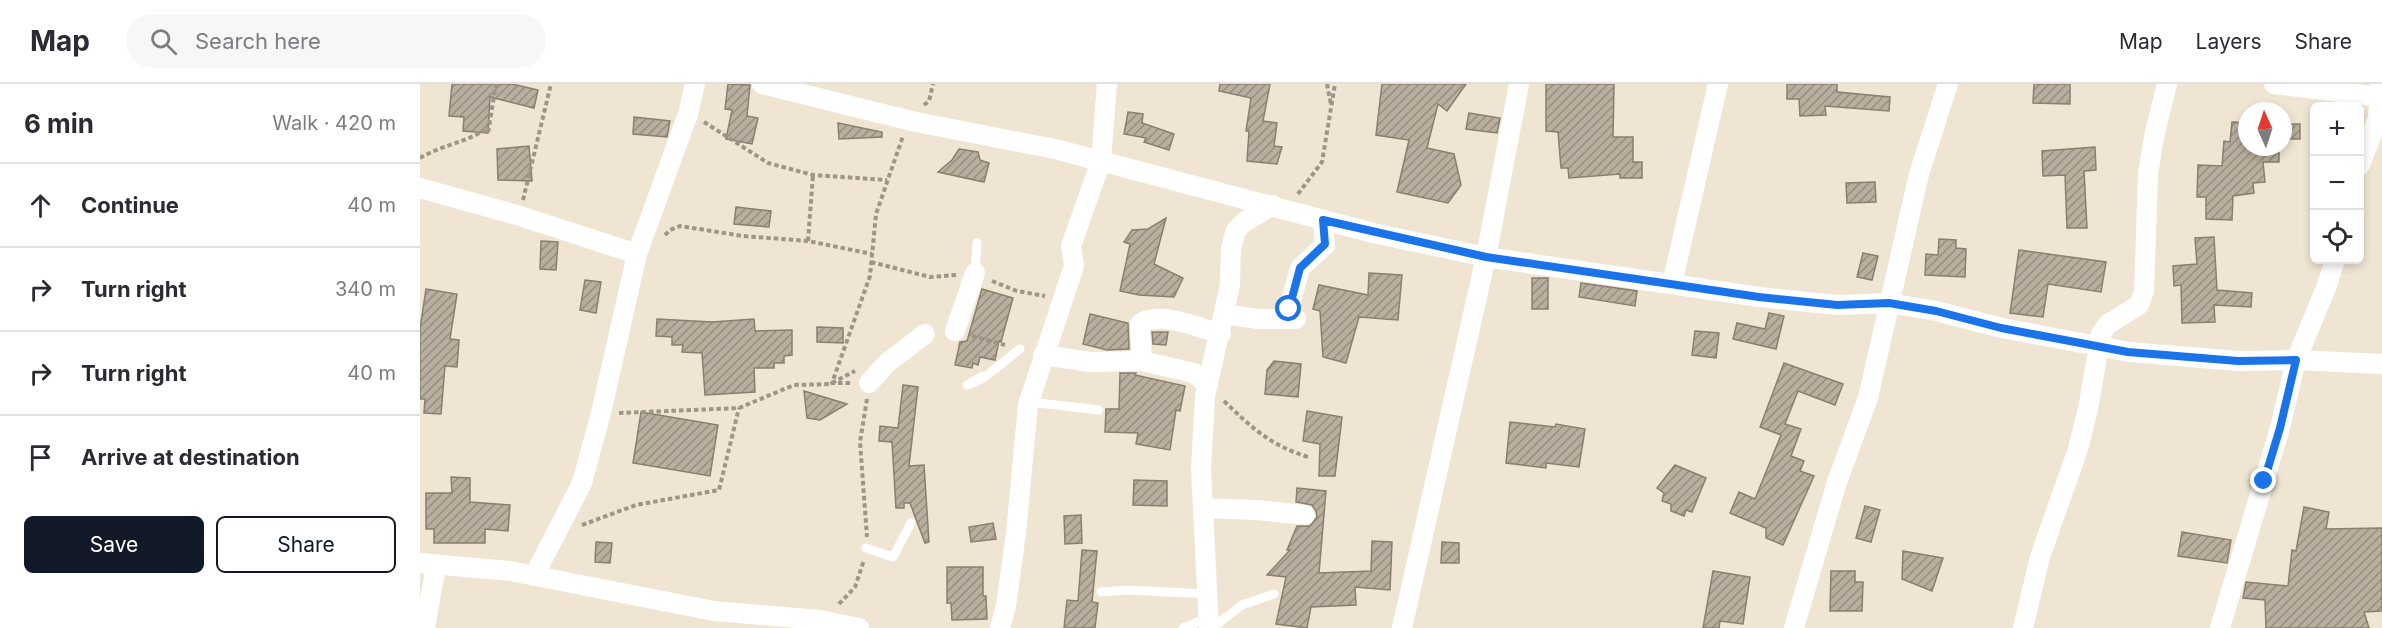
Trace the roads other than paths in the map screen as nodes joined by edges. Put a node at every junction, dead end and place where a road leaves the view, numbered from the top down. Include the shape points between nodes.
1 (695, 84) edge
2 (762, 84) edge
3 (1107, 84) edge
4 (1519, 84) edge
5 (1718, 84) edge
6 (1948, 84) edge
7 (2167, 84) edge
8 (2274, 84) edge
9 (2381, 91) edge
10 (2363, 156) edge
11 (1101, 161) junction
12 (420, 188) edge
13 (1280, 207) junction
14 (1323, 220) junction
15 (977, 243) dead end
16 (637, 254) junction
17 (1486, 257) junction
18 (2334, 264) edge
19 (975, 273) joint
20 (1672, 284) junction
21 (1889, 303) junction
22 (1224, 314) junction
23 (955, 331) dead end
24 (925, 334) dead end
25 (1221, 334) junction
26 (2100, 346) junction
27 (1020, 349) dead end
28 (1043, 355) junction
29 (2296, 360) junction
30 (1142, 361) junction
31 (2382, 364) edge
32 (983, 376) dead end
33 (869, 383) road end
34 (1208, 385) junction
35 (1029, 402) junction
36 (1099, 410) dead end
37 (1203, 508) junction
38 (1305, 515) dead end
39 (911, 523) dead end
40 (866, 548) dead end
41 (428, 565) edge
42 (534, 576) junction
43 (1101, 592) dead end
44 (1206, 594) junction
45 (1274, 594) dead end
46 (819, 624) edge
47 (1210, 625) edge
48 (2029, 627) edge
49 (426, 628) edge
50 (859, 628) edge
51 (1000, 628) edge
52 (1183, 628) edge
53 (1402, 628) edge
54 (1794, 628) edge
55 (2220, 628) edge

1 - 16 street via 688,114
2 - 11 street
3 - 11 street
4 - 17 street
5 - 20 street
6 - 21 street via 1919,174
7 - 26 street via 2148,174 2144,291 2139,305 2108,324
8 - 9 street
9 - 10 street via 2378,118
11 - 13 street
11 - 28 street via 1071,246 1074,266
12 - 16 street
13 - 14 street
13 - 22 street via 1244,222 1236,230
14 - 17 street
14 - 22 street via 1325,244 1300,268 1291,297 1289,309 1296,319
15 - 19 lane
16 - 42 street via 582,483
17 - 20 street
17 - 53 street
18 - 29 street
19 - 23 street
20 - 21 street via 1837,305
21 - 26 street
21 - 54 street via 1868,398 1837,483
22 - 25 street
24 - 33 street via 887,363
25 - 30 street via 1160,318 1146,320 1140,324
25 - 34 street
26 - 29 street via 2238,361
26 - 48 street via 2078,449 2040,557
27 - 32 lane
28 - 30 street via 1090,362
28 - 35 street
29 - 31 street
29 - 55 street via 2280,428
30 - 34 street via 1194,373
34 - 37 street
35 - 36 lane
35 - 51 street via 1016,533
37 - 38 street
37 - 44 street
39 - 40 lane via 893,557
41 - 42 street
41 - 49 street
42 - 46 street via 714,611
43 - 44 lane
44 - 47 street
45 - 47 lane via 1242,605
46 - 50 street
47 - 52 lane

